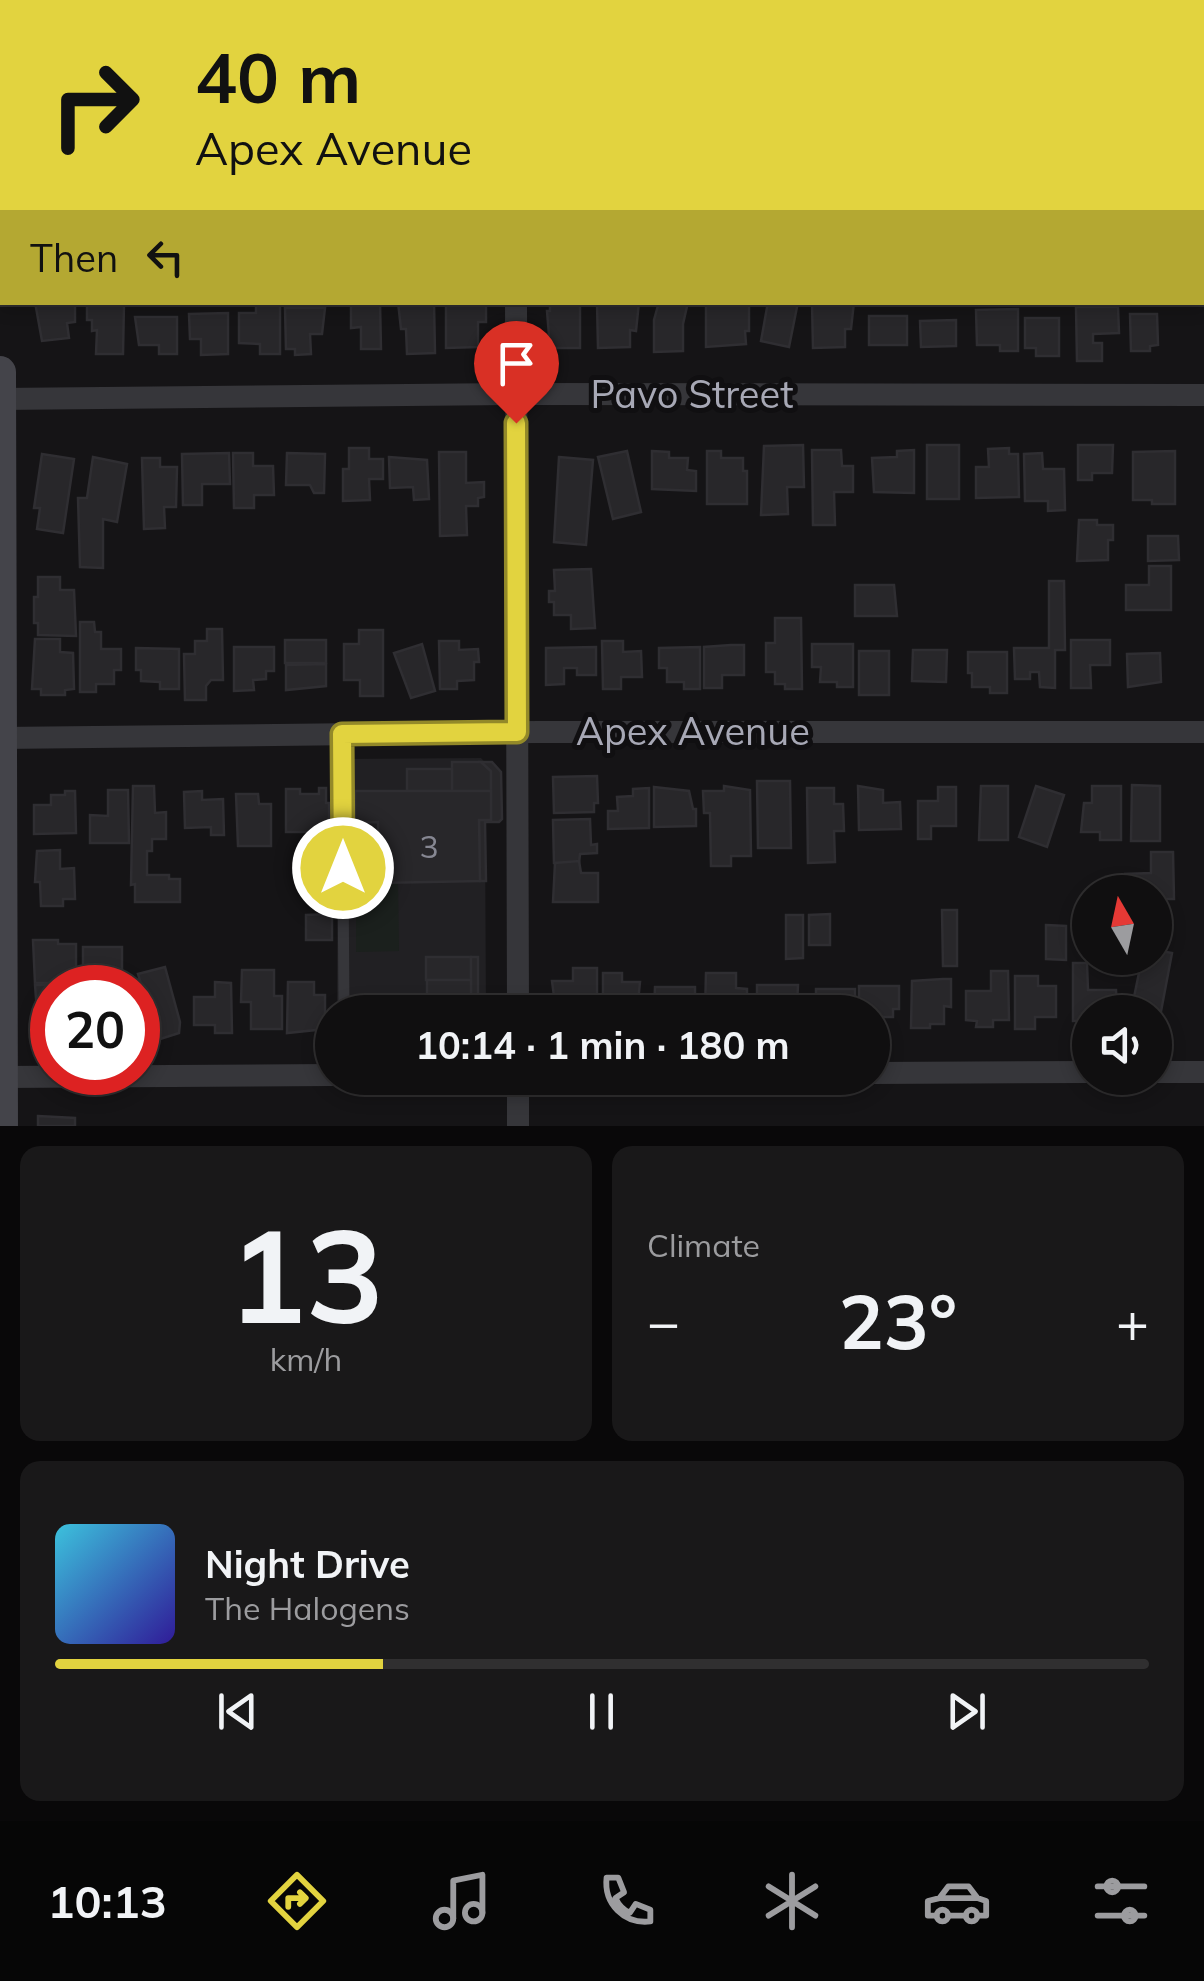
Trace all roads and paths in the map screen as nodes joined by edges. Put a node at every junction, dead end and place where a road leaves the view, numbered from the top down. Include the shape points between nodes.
1 (516, 305) edge
2 (0, 372) edge
3 (516, 394) junction
4 (1204, 396) edge
5 (0, 399) edge
6 (1, 680) edge
7 (517, 732) junction
8 (1204, 732) edge
9 (342, 734) junction
10 (1, 738) edge
11 (344, 995) edge
12 (518, 995) edge
13 (1072, 1072) edge
14 (1172, 1072) edge
15 (1204, 1072) edge
16 (890, 1073) edge
17 (315, 1075) edge
18 (2, 1077) edge
19 (518, 1095) edge
20 (2, 1126) edge
21 (518, 1126) edge

1 - 3 street
2 - 5 street
3 - 4 street, Pavo Street
3 - 5 street, Pavo Street
3 - 7 street
5 - 6 street
6 - 10 street
7 - 8 street, Apex Avenue
7 - 9 street, Apex Avenue
7 - 12 street
9 - 10 street, Apex Avenue
9 - 11 lane
10 - 18 street
13 - 16 street
14 - 15 street
17 - 18 street
18 - 20 street
19 - 21 street

